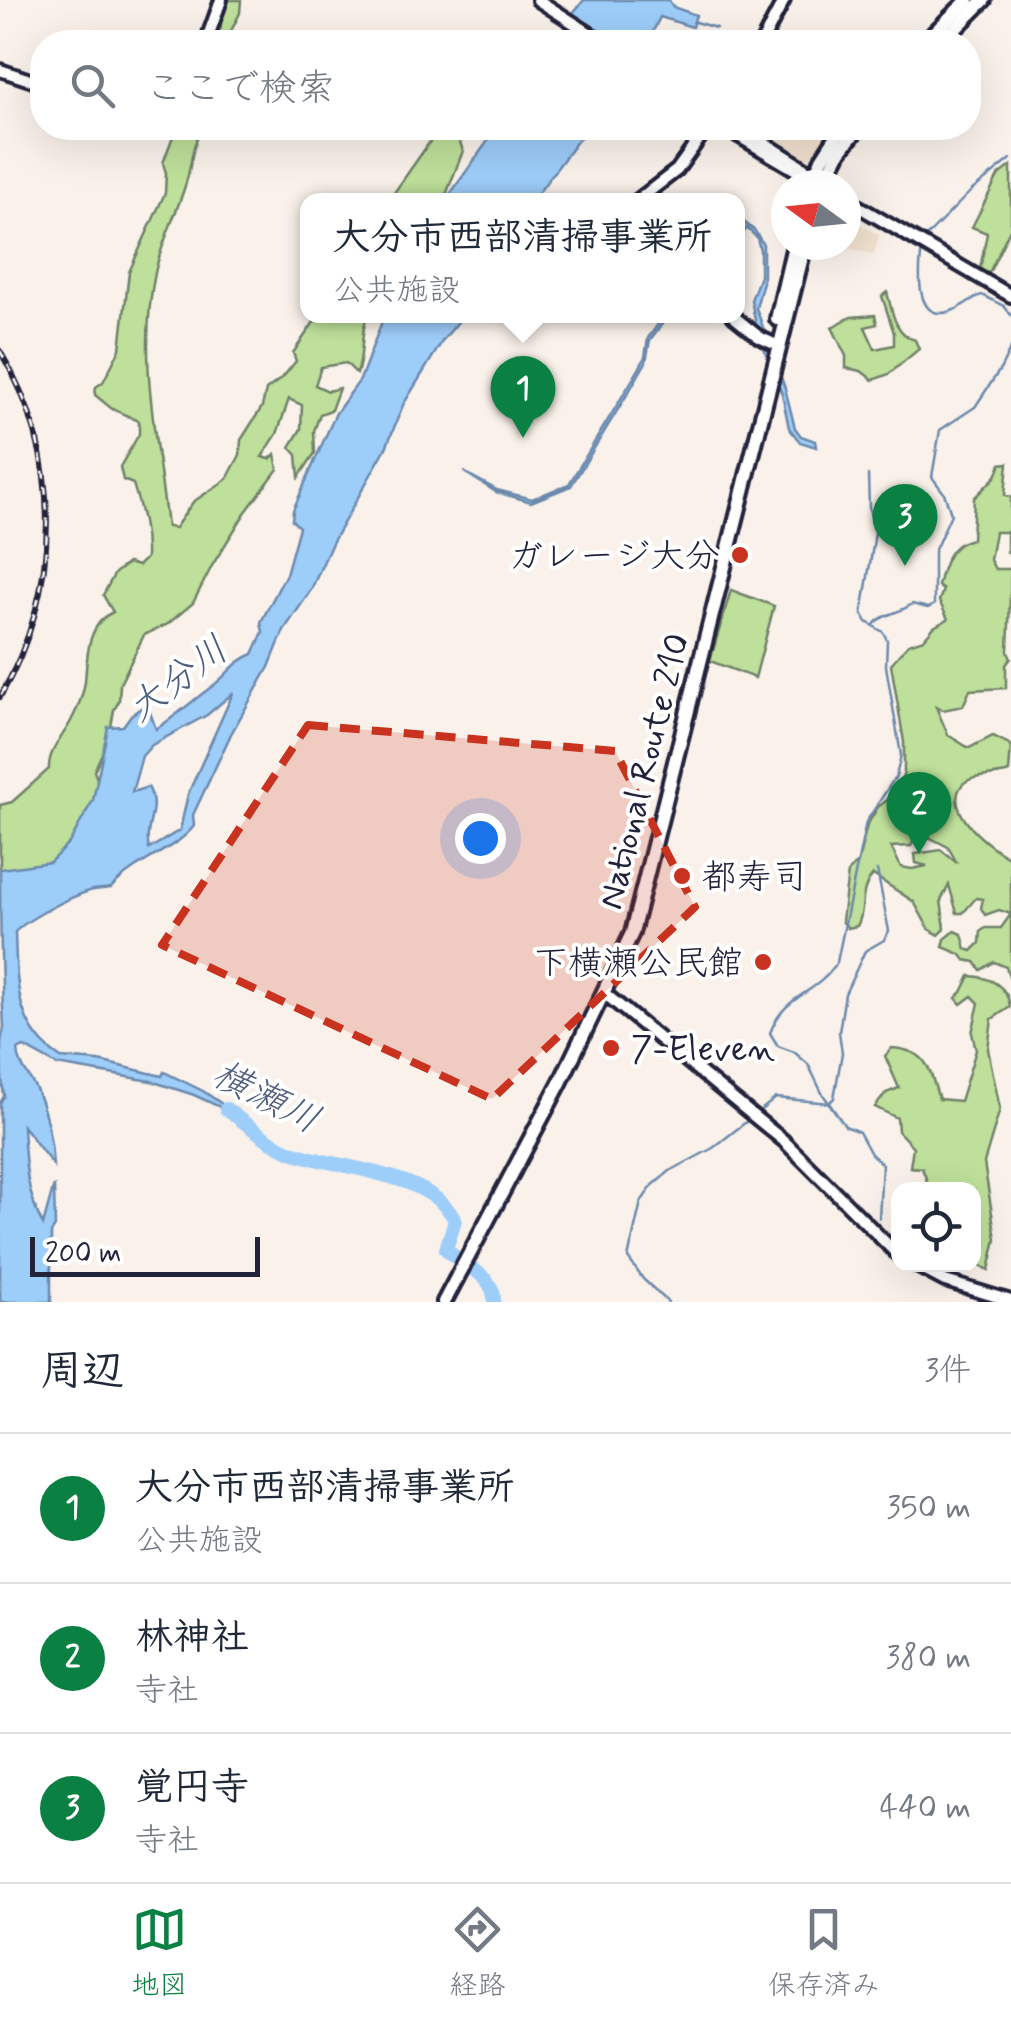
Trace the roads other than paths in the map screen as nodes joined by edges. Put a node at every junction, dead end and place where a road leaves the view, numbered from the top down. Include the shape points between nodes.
1 (222, 0) edge
2 (538, 0) edge
3 (784, 0) edge
4 (968, 0) edge
5 (984, 0) edge
6 (211, 30) edge
7 (584, 30) edge
8 (768, 30) edge
9 (937, 30) edge
10 (954, 30) edge
11 (0, 70) edge
12 (30, 80) edge
13 (698, 140) edge
14 (754, 140) edge
15 (837, 140) edge
16 (849, 140) edge
17 (797, 170) edge
18 (823, 170) edge
19 (827, 170) edge
20 (647, 193) edge
21 (861, 208) edge
22 (791, 260) edge
23 (801, 260) edge
24 (1011, 296) edge
25 (741, 323) edge
26 (772, 343) junction
27 (754, 454) junction
28 (604, 992) junction
29 (891, 1247) edge
30 (929, 1272) edge
31 (1011, 1301) edge
32 (444, 1302) edge

1 - 6 street
2 - 7 street
3 - 8 street
4 - 9 highway
5 - 10 highway
11 - 12 street
13 - 20 street via 677,170
14 - 17 street
15 - 18 highway
16 - 19 highway
21 - 24 street
22 - 26 highway, National Route 210
23 - 27 highway, National Route 210
25 - 26 street
26 - 27 highway, National Route 210
27 - 28 highway, National Route 210 via 638,914
28 - 29 street via 784,1141
28 - 32 highway, National Route 210
30 - 31 street

